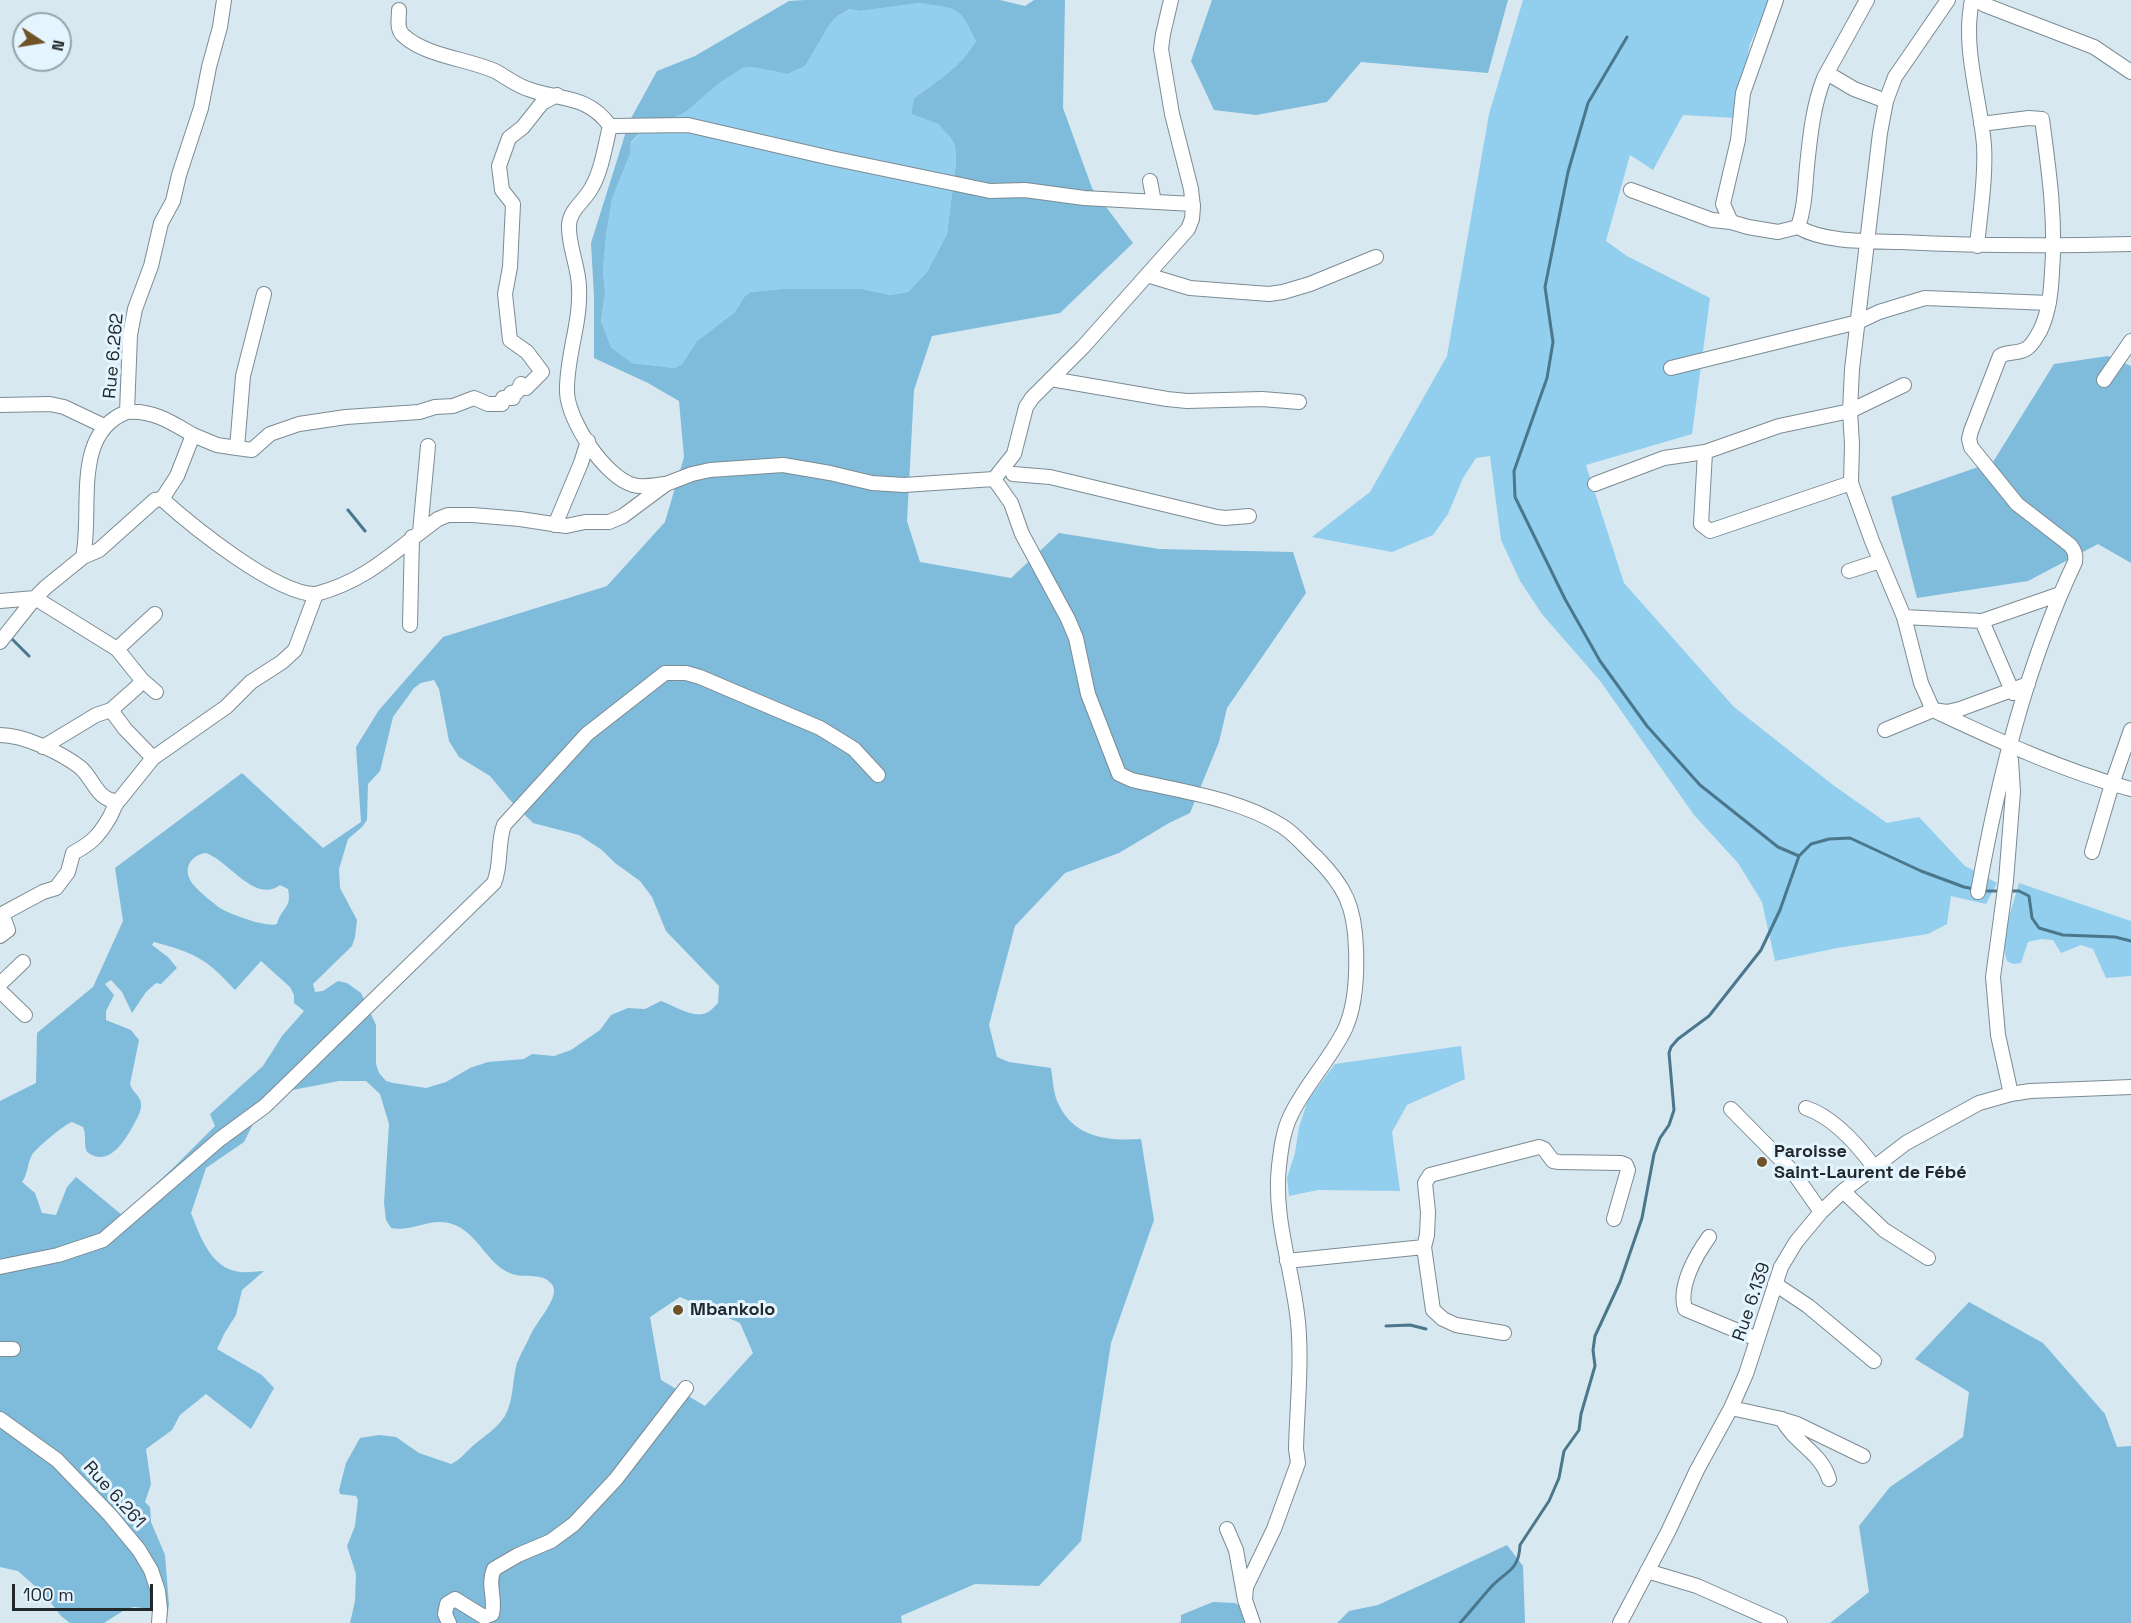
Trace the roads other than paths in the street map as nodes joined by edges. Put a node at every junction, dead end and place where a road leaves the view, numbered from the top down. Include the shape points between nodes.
1 (224, 0) edge
2 (1171, 0) edge
3 (1776, 0) edge
4 (1867, 0) edge
5 (1948, 0) edge
6 (1974, 0) edge
7 (399, 10) dead end
8 (2131, 72) edge
9 (1827, 73) junction
10 (557, 95) junction
11 (1886, 101) junction
12 (1981, 124) junction
13 (610, 126) junction
14 (1150, 181) dead end
15 (1631, 190) dead end
16 (1154, 202) junction
17 (1193, 204) junction
18 (1731, 222) junction
19 (1798, 227) junction
20 (1868, 241) junction
21 (2131, 245) edge
22 (1977, 246) junction
23 (2054, 246) junction
24 (1376, 257) dead end
25 (1147, 275) junction
26 (264, 294) dead end
27 (2049, 303) junction
28 (1858, 322) junction
29 (2131, 341) edge
30 (1671, 368) dead end
31 (1051, 379) junction
32 (2104, 380) dead end
33 (1904, 385) dead end
34 (1299, 402) dead end
35 (0, 405) edge
36 (1850, 411) junction
37 (128, 412) junction
38 (104, 426) junction
39 (193, 435) junction
40 (588, 441) junction
41 (428, 446) dead end
42 (237, 448) junction
43 (1704, 452) junction
44 (1014, 454) junction
45 (1013, 474) junction
46 (994, 479) junction
47 (1851, 483) junction
48 (666, 484) junction
49 (1595, 484) dead end
50 (162, 499) junction
51 (1011, 503) junction
52 (1248, 516) dead end
53 (555, 525) junction
54 (416, 535) junction
55 (83, 557) junction
56 (1880, 561) junction
57 (1850, 571) dead end
58 (316, 594) junction
59 (2060, 594) junction
60 (35, 598) junction
61 (0, 601) edge
62 (155, 614) dead end
63 (1904, 617) junction
64 (1982, 621) junction
65 (410, 625) dead end
66 (0, 642) edge
67 (117, 648) junction
68 (141, 680) junction
69 (2028, 684) junction
70 (2012, 691) junction
71 (156, 692) dead end
72 (111, 710) junction
73 (1933, 710) junction
74 (1885, 730) dead end
75 (2131, 730) edge
76 (0, 735) edge
77 (2011, 745) junction
78 (43, 747) junction
79 (153, 758) junction
80 (878, 775) dead end
81 (2112, 784) junction
82 (2131, 789) edge
83 (117, 801) junction
84 (2092, 852) dead end
85 (1978, 892) dead end
86 (1, 912) edge
87 (0, 936) edge
88 (22, 962) dead end
89 (0, 984) edge
90 (0, 991) edge
91 (25, 1015) dead end
92 (2131, 1087) edge
93 (2011, 1094) junction
94 (1806, 1108) dead end
95 (1731, 1109) dead end
96 (1874, 1167) junction
97 (1843, 1191) junction
98 (1821, 1212) junction
99 (1614, 1219) dead end
100 (1709, 1237) dead end
101 (1424, 1247) junction
102 (1928, 1258) dead end
103 (1287, 1262) junction
104 (0, 1267) edge
105 (1775, 1284) junction
106 (1504, 1333) dead end
107 (1757, 1339) junction
108 (1874, 1361) dead end
109 (686, 1388) dead end
110 (1731, 1408) junction
111 (0, 1419) edge
112 (1782, 1419) junction
113 (1863, 1456) dead end
114 (1829, 1479) dead end
115 (1227, 1529) dead end
116 (1647, 1571) junction
117 (1245, 1600) junction
118 (159, 1623) edge
119 (449, 1623) edge
120 (1253, 1623) edge
121 (1620, 1623) edge
122 (1779, 1623) edge

1 - 37 street, Rue 6.262 via 201,108 135,309
2 - 17 street via 1161,49
3 - 18 street via 1743,93 1738,140 1724,204
4 - 9 street
5 - 11 street via 1895,77
6 - 8 street via 2094,47
6 - 12 street via 1968,28
7 - 10 street via 398,27 403,36 416,44 488,69 527,89
9 - 11 street
9 - 19 street via 1816,103
10 - 13 street via 579,100 602,115
10 - 42 street via 542,103 509,138 500,166 502,190 513,204 505,294 510,340 527,352 542,372 526,388 521,384 517,392 511,393 513,398 503,398 502,404 474,398 419,412 299,424 270,434 252,450
11 - 20 street
12 - 22 street via 1984,166
12 - 23 street via 2042,119
13 - 16 street via 688,125 990,191 1025,190
13 - 40 street via 593,186 573,210 568,226 579,286 567,395
14 - 16 street
15 - 18 street via 1712,220
16 - 17 street
17 - 25 street via 1188,229
18 - 19 street via 1779,232
19 - 20 street via 1812,235
20 - 22 street
20 - 28 street
21 - 23 street
22 - 23 street
23 - 27 street
24 - 25 street via 1310,284 1269,294 1190,288
25 - 31 street
26 - 42 street via 243,376
27 - 28 street via 1925,298
27 - 59 street via 2034,342 2026,349 2000,356 1969,439 2008,495 2075,551 2075,562
28 - 30 street
28 - 36 street
29 - 32 street
31 - 34 street via 1187,401
31 - 44 street via 1026,407
33 - 36 street
35 - 38 street via 50,404
36 - 43 street via 1779,426
36 - 47 street
37 - 38 street, Rue 6.262
37 - 39 street via 154,414
38 - 55 street via 90,461
39 - 42 street
39 - 50 street via 177,476
40 - 48 street via 598,458 627,483
40 - 53 street
41 - 54 street
43 - 47 street via 1701,524 1710,531
43 - 49 street via 1664,458
44 - 45 street
44 - 46 street
45 - 51 street
45 - 52 street via 1050,477 1217,517
46 - 48 street via 885,485 783,465 710,470
46 - 51 street
47 - 56 street
48 - 53 street via 609,522
50 - 55 street via 155,500 99,550
50 - 58 street via 195,529 271,579 295,592
51 - 103 street via 1022,534 1076,638 1088,694 1119,774 1233,805 1285,827 1339,885 1353,912 1356,961 1350,1014 1284,1134 1277,1194
53 - 54 street via 448,515
54 - 58 street via 366,574
54 - 65 street
55 - 60 street
56 - 57 street
56 - 63 street
58 - 79 street via 295,650 250,682 226,707
59 - 64 street
59 - 69 street
60 - 61 street
60 - 66 street
60 - 67 street
62 - 67 street
63 - 64 street
63 - 73 street via 1921,683
64 - 70 street
67 - 68 street
68 - 71 street
68 - 72 street
69 - 70 street
69 - 77 street
70 - 73 street via 1960,709
72 - 78 street
72 - 79 street
73 - 74 street
73 - 77 street
75 - 81 street
76 - 78 street via 16,736
77 - 81 street
77 - 85 street via 1992,812
77 - 93 street via 2013,792 2008,859 1993,976 1998,1035
78 - 83 street via 81,769 102,796
79 - 83 street
80 - 104 street via 854,749 820,728 700,677 665,673 587,734 504,825 499,872 494,883 265,1106 220,1138 103,1240 58,1255
81 - 82 street
81 - 84 street
83 - 86 street via 92,842 73,853 68,872 56,888
86 - 87 street via 8,930
88 - 89 street
90 - 91 street
92 - 93 street, Rue 6.139
93 - 96 street, Rue 6.139 via 1979,1103 1931,1128
94 - 96 street via 1832,1123
95 - 98 street via 1793,1172
96 - 97 street, Rue 6.139
97 - 98 street, Rue 6.139
97 - 102 street via 1884,1230
98 - 105 street, Rue 6.139 via 1796,1242
99 - 101 street via 1628,1170 1626,1165 1553,1161 1539,1147 1430,1175 1425,1183 1428,1212
100 - 107 street via 1691,1266 1685,1309
101 - 103 street
101 - 106 street via 1438,1316 1456,1325
103 - 117 street via 1298,1323 1298,1463 1274,1529 1245,1587
105 - 107 street, Rue 6.139
105 - 108 street via 1816,1312
107 - 110 street, Rue 6.139
109 - 119 street via 616,1479 574,1524 551,1541 494,1569 490,1580 492,1614 484,1617 455,1599 447,1604 445,1614
110 - 112 street
110 - 116 street, Rue 6.139
111 - 118 street, Rue 6.261 via 57,1460 139,1550 158,1591
112 - 113 street
112 - 114 street via 1823,1463
115 - 117 street via 1236,1550
116 - 121 street, Rue 6.139
116 - 122 street via 1697,1586
117 - 120 street

